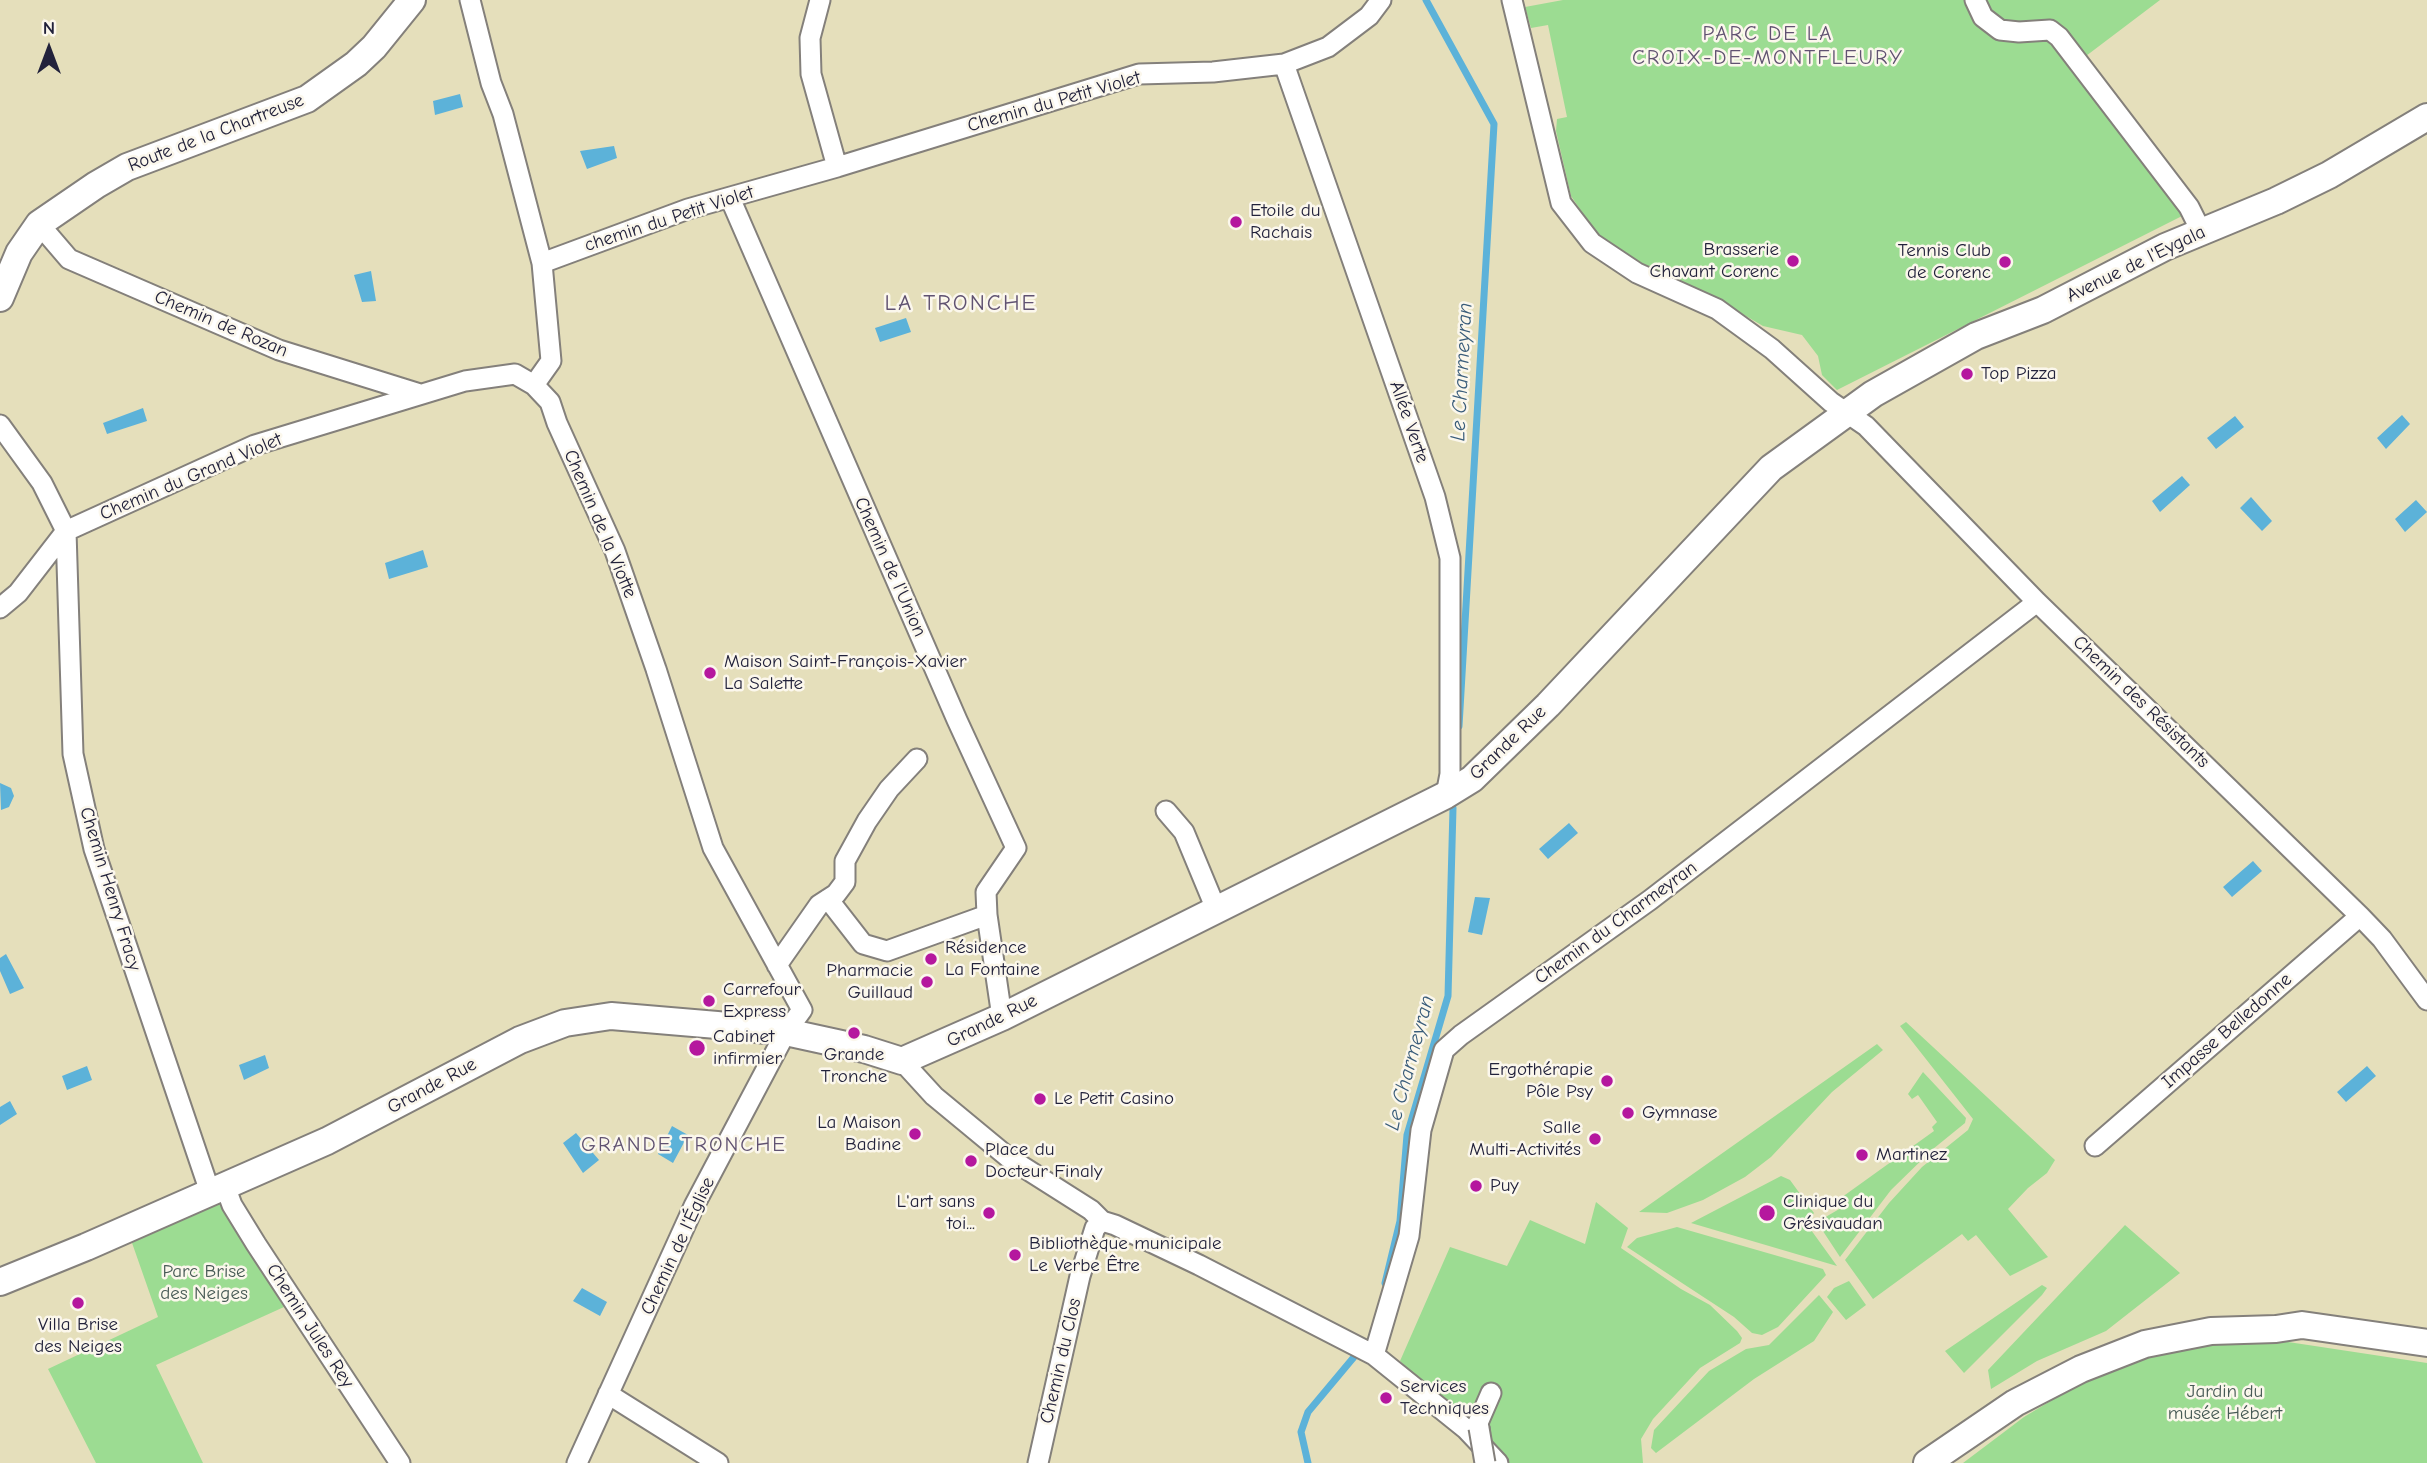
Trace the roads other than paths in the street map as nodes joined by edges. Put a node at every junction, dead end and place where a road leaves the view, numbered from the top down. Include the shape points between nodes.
1 (412, 0) edge
2 (470, 0) edge
3 (820, 0) edge
4 (1381, 0) edge
5 (1512, 0) edge
6 (1975, 0) edge
7 (1284, 64) junction
8 (2427, 117) edge
9 (837, 167) junction
10 (730, 198) junction
11 (39, 224) junction
12 (2202, 231) junction
13 (542, 263) junction
14 (0, 298) edge
15 (534, 385) junction
16 (420, 394) junction
17 (1846, 412) junction
18 (0, 425) edge
19 (66, 531) junction
20 (2036, 602) junction
21 (0, 608) edge
22 (917, 759) dead end
23 (1446, 795) junction
24 (1166, 811) dead end
25 (828, 899) junction
26 (1216, 909) junction
27 (987, 915) junction
28 (2360, 916) junction
29 (777, 965) junction
30 (2427, 1000) edge
31 (1002, 1017) junction
32 (786, 1032) junction
33 (902, 1061) junction
34 (2095, 1146) dead end
35 (217, 1189) junction
36 (1102, 1221) junction
37 (0, 1282) edge
38 (2276, 1329) junction
39 (2427, 1343) edge
40 (1374, 1356) junction
41 (2427, 1357) edge
42 (1491, 1393) dead end
43 (608, 1394) junction
44 (400, 1463) edge
45 (577, 1463) edge
46 (718, 1463) edge
47 (1038, 1463) edge
48 (1485, 1463) edge
49 (1498, 1463) edge
50 (1927, 1463) edge

1 - 11 street, Route de la Chartreuse via 356,64 307,99 117,171
2 - 13 street
3 - 9 street via 810,38 811,74
4 - 7 street, Chemin du Petit Violet via 1369,16 1328,47
5 - 17 street, Chemin des Résistants via 1561,203 1592,243 1637,273 1717,309
6 - 12 street via 1983,17 2000,30 2050,30 2059,37 2189,207
7 - 9 street, Chemin du Petit Violet via 1139,74
7 - 23 street, Allée Verte via 1435,497 1450,558 1450,774
8 - 12 street, Avenue de l'Eygala via 2329,175
9 - 10 street, chemin du Petit Violet
10 - 13 street, chemin du Petit Violet
10 - 27 street, Chemin de l'Union via 1016,848 986,892
11 - 14 street, Route de la Chartreuse via 19,253
11 - 16 street, Chemin de Rozan via 69,259 279,349
12 - 17 street, Avenue de l'Eygala via 2072,296 1976,336
13 - 15 street via 551,361
15 - 16 street, Chemin du Grand Violet via 515,374
15 - 29 street, Chemin de la Viotte via 550,402 615,551 713,848
16 - 19 street, Chemin du Grand Violet via 255,444
17 - 20 street, Chemin des Résistants via 1866,426
17 - 23 street, Grande Rue via 1772,468 1548,705 1472,779
18 - 19 street, Chemin Henry Fracy via 42,483
19 - 21 street, Chemin du Grand Violet via 18,593
19 - 35 street, Chemin Henry Fracy via 73,754 94,849
20 - 28 street, Chemin des Résistants
20 - 40 street, Chemin du Charmeyran via 1650,900 1444,1050 1421,1130 1409,1236
22 - 25 street via 867,821 845,860 845,882
23 - 26 street, Grande Rue
24 - 26 street via 1184,832
25 - 27 street via 863,944 887,951
25 - 29 street
26 - 31 street, Grande Rue
27 - 31 street, Chemin de l'Union
28 - 30 street, Chemin des Résistants
28 - 34 street, Impasse Belledonne
29 - 32 street, Chemin de la Viotte via 802,1010
31 - 33 street, Grande Rue
32 - 33 street, Grande Rue
32 - 35 street, Grande Rue via 611,1016 565,1023 520,1040 327,1141
32 - 43 street, Chemin de l'Église via 694,1206
33 - 36 street via 934,1096 1009,1158
35 - 37 street, Grande Rue
35 - 44 street, Chemin Jules Rey via 232,1205
36 - 40 street via 1199,1265
36 - 47 street, Chemin du Clos via 1095,1228 1080,1276
38 - 39 street via 2302,1325
38 - 41 street
38 - 50 street via 2211,1331 2145,1344 2081,1368 2015,1403
40 - 49 street via 1466,1429
42 - 48 street, bridge via 1478,1423
43 - 45 street, Chemin de l'Église
43 - 46 street

